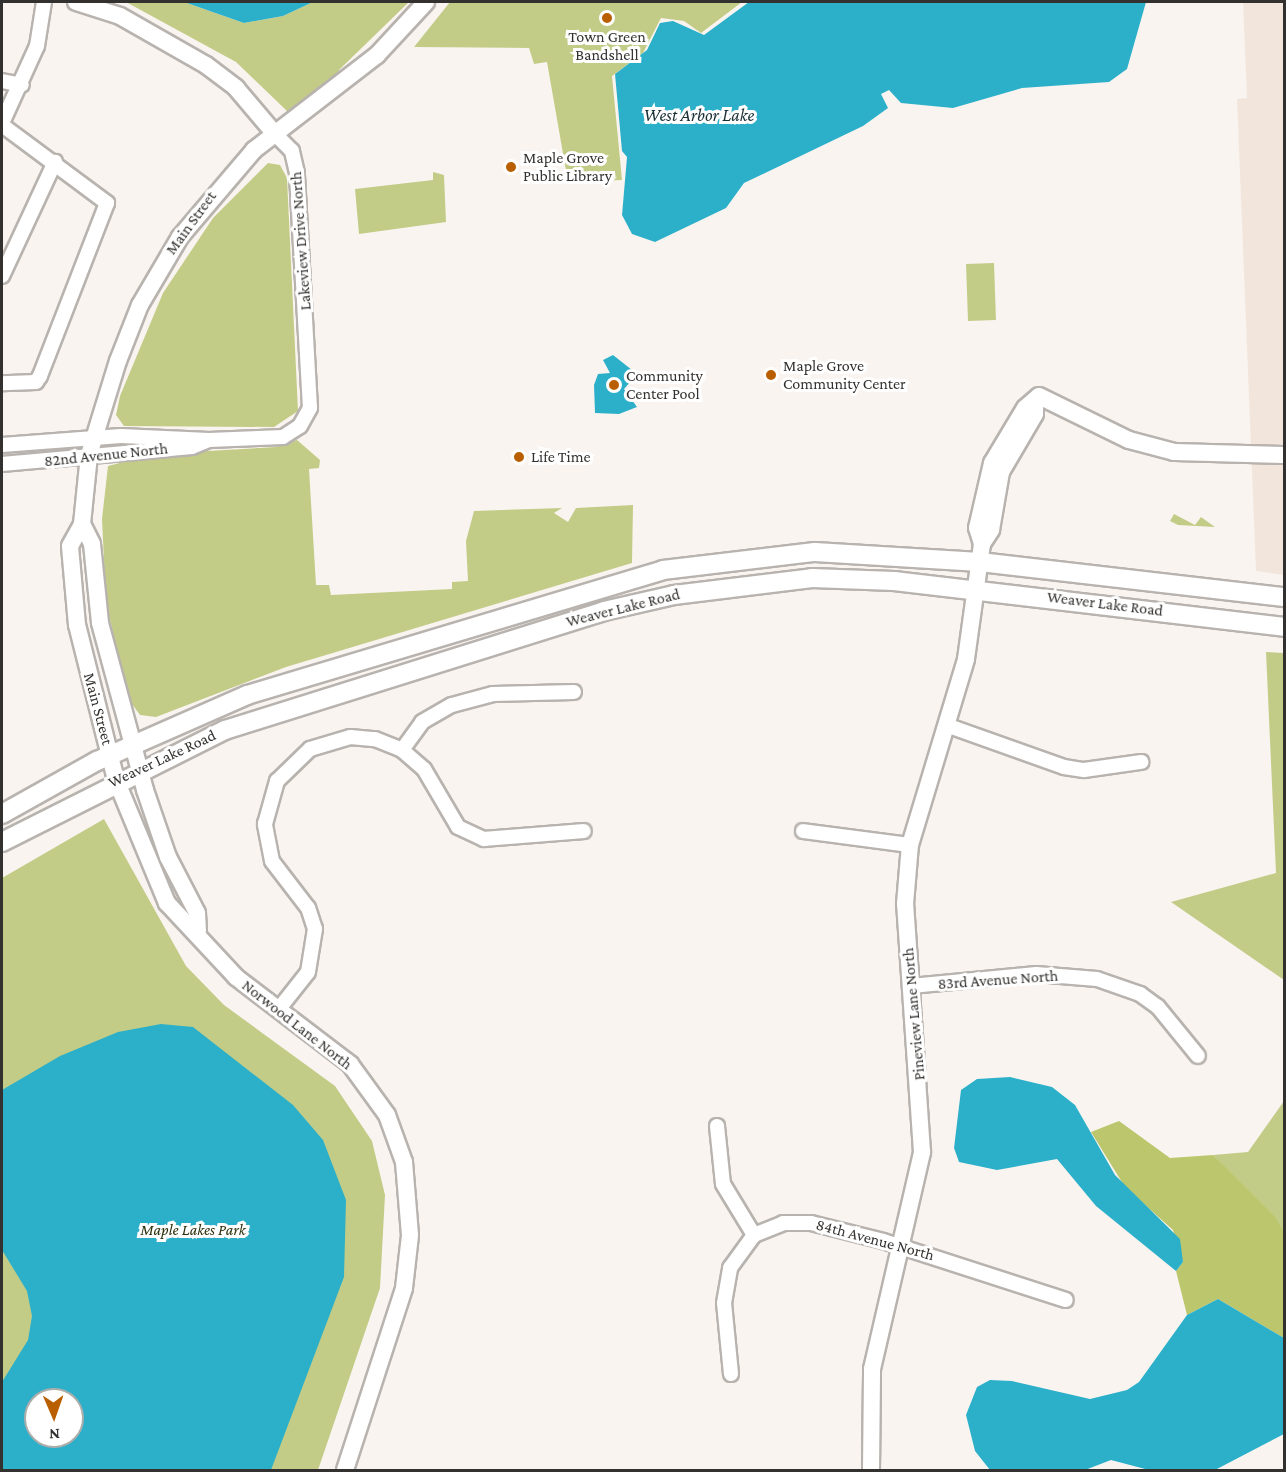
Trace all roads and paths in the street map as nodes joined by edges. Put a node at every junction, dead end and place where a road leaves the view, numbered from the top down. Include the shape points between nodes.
1 (44, 2) edge
2 (76, 2) edge
3 (426, 2) edge
4 (2, 81) edge
5 (22, 85) junction
6 (2, 124) edge
7 (275, 134) junction
8 (55, 162) junction
9 (2, 276) edge
10 (2, 383) edge
11 (306, 418) joint
12 (94, 438) junction
13 (209, 440) junction
14 (2, 445) edge
15 (90, 455) junction
16 (1284, 455) edge
17 (2, 464) edge
18 (82, 524) junction
19 (981, 553) junction
20 (977, 588) junction
21 (1284, 597) edge
22 (1284, 627) edge
23 (574, 692) dead end
24 (946, 725) junction
25 (133, 744) junction
26 (402, 750) junction
27 (110, 755) junction
28 (1141, 762) dead end
29 (140, 769) junction
30 (116, 780) junction
31 (2, 814) edge
32 (584, 831) dead end
33 (803, 831) dead end
34 (2, 842) edge
35 (910, 845) junction
36 (198, 931) junction
37 (911, 986) junction
38 (278, 1011) junction
39 (1198, 1056) dead end
40 (717, 1126) dead end
41 (754, 1236) junction
42 (903, 1247) junction
43 (1066, 1300) dead end
44 (731, 1374) dead end
45 (345, 1470) edge
46 (871, 1470) edge

1 - 5 street via 37,46
2 - 7 street, Lakeview Drive North via 120,16 206,65 236,88
3 - 7 street, Main Street via 377,55
4 - 5 street
5 - 6 street
6 - 8 street
7 - 11 street, Lakeview Drive North via 292,151 297,173 308,353
7 - 12 street, Main Street via 218,185 163,263 129,333
8 - 9 street
8 - 10 street via 102,195 106,212 68,294 40,376 36,382
11 - 13 street, 82nd Avenue North via 283,437
12 - 13 street, 82nd Avenue North via 191,435
12 - 14 street, 82nd Avenue North
12 - 15 street, Main Street
13 - 15 street, 82nd Avenue North
15 - 17 street, 82nd Avenue North
15 - 18 street, Main Street
16 - 19 street, Pineview Lane North via 1174,452 1129,440 1037,399 1035,414 1001,472 991,530
18 - 25 street, Main Street via 92,544 100,623
18 - 27 street, Main Street via 70,546 71,590
19 - 20 street, Pineview Lane North
19 - 21 main road, Weaver Lake Road
19 - 25 main road, Weaver Lake Road via 815,552 663,570 258,692
20 - 22 main road, Weaver Lake Road
20 - 24 street, Pineview Lane North via 966,659
20 - 29 main road, Weaver Lake Road via 812,578 674,595 297,704
23 - 26 street via 512,692 452,705 423,722
24 - 28 street via 1064,767 1084,770
24 - 35 street, Pineview Lane North
25 - 27 main road, Weaver Lake Road
25 - 29 street, Norwood Lane North
26 - 32 street via 424,769 458,827 472,835 484,839
26 - 38 street via 375,739 327,741 292,762 277,782 269,800 267,844 284,880 308,908 316,951 308,972
27 - 30 street, Norwood Lane North
27 - 31 main road, Weaver Lake Road
29 - 30 main road, Weaver Lake Road
29 - 36 street, Norwood Lane North via 155,823 197,913
30 - 34 main road, Weaver Lake Road
30 - 36 street, Norwood Lane North via 162,893 183,923
33 - 35 street
35 - 37 street, Pineview Lane North via 905,904
36 - 38 street, Norwood Lane North via 236,976
37 - 39 street, 83rd Avenue North via 1036,974 1119,985 1158,1007
37 - 42 street, Pineview Lane North via 922,1152
38 - 45 street, Norwood Lane North via 332,1048 363,1078 393,1130 409,1183 410,1236 402,1298
40 - 41 street via 723,1184
41 - 42 street, 84th Avenue North via 801,1221
41 - 44 street via 738,1252 726,1285
42 - 43 street, 84th Avenue North
42 - 46 street, Pineview Lane North via 872,1369

